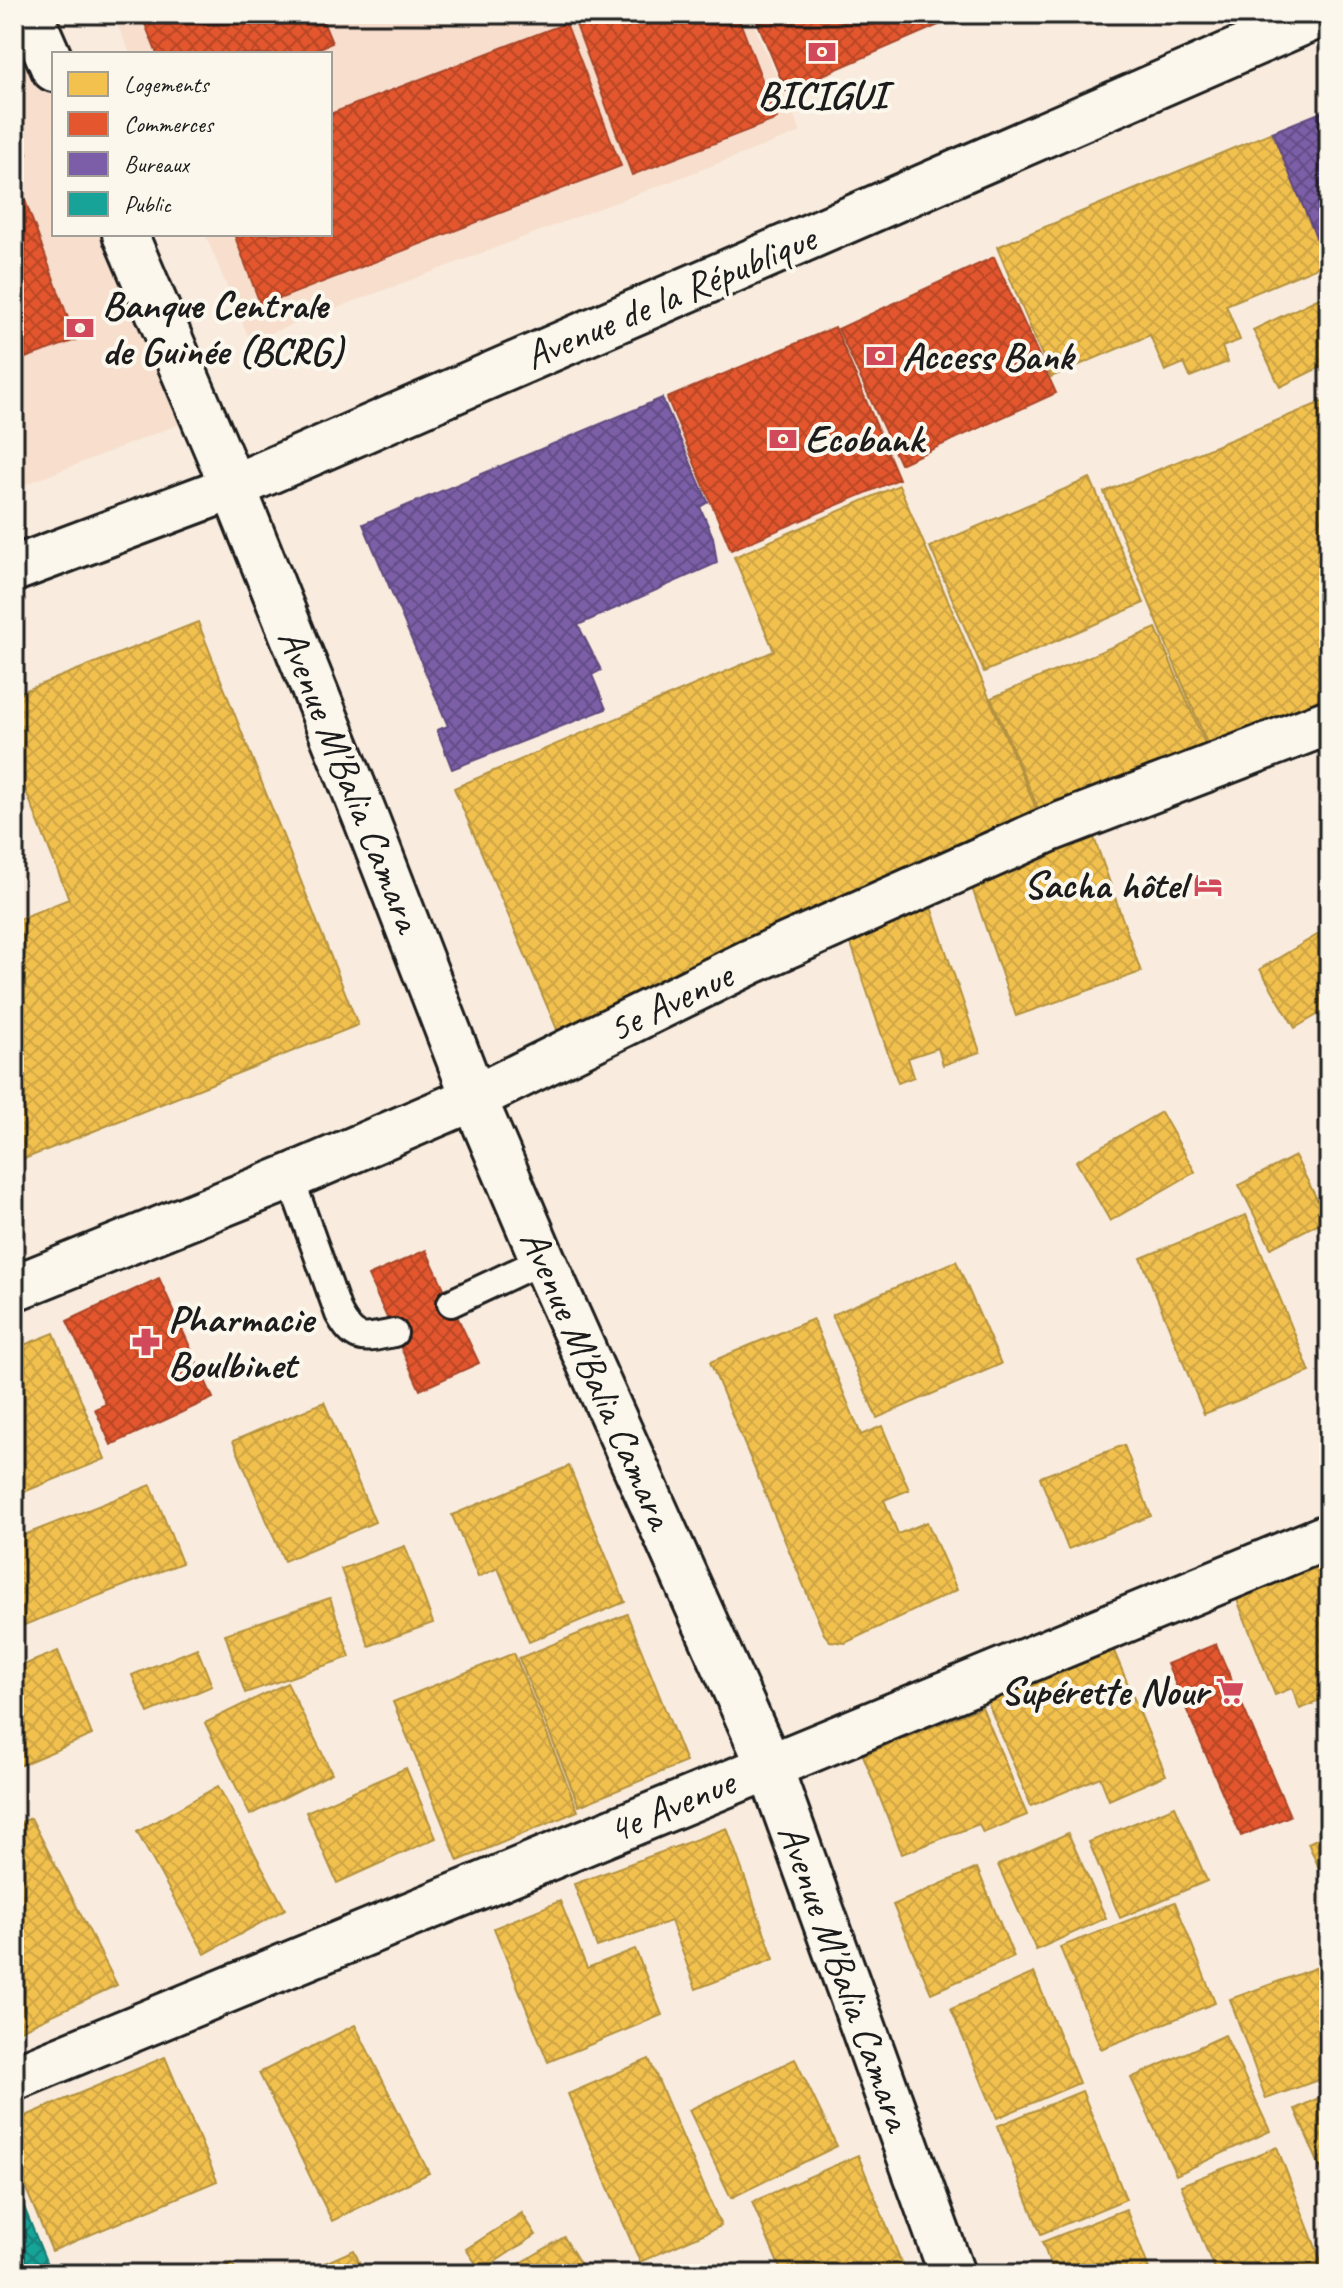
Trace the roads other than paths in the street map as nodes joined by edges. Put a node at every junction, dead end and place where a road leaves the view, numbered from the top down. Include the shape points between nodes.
1 (30, 14) edge
2 (1322, 14) edge
3 (52, 64) edge
4 (126, 236) edge
5 (233, 487) junction
6 (14, 569) edge
7 (1329, 722) edge
8 (474, 1098) junction
9 (290, 1177) junction
10 (543, 1260) junction
11 (14, 1288) edge
12 (451, 1303) dead end
13 (394, 1333) dead end
14 (1329, 1536) edge
15 (769, 1765) junction
16 (14, 2078) edge
17 (952, 2274) edge

1 - 3 street
2 - 5 street, Avenue de la République
4 - 5 street, Avenue M'Balia Camara
5 - 6 street, Avenue de la République
5 - 8 street, Avenue M'Balia Camara
7 - 8 street, 5e Avenue via 1050,829 750,962
8 - 9 street, 5e Avenue
8 - 10 street, Avenue M'Balia Camara
9 - 11 street, 5e Avenue
9 - 13 lane via 350,1332 366,1339
10 - 12 lane
10 - 15 street, Avenue M'Balia Camara
14 - 15 street, 4e Avenue
15 - 16 street, 4e Avenue
15 - 17 street, Avenue M'Balia Camara

